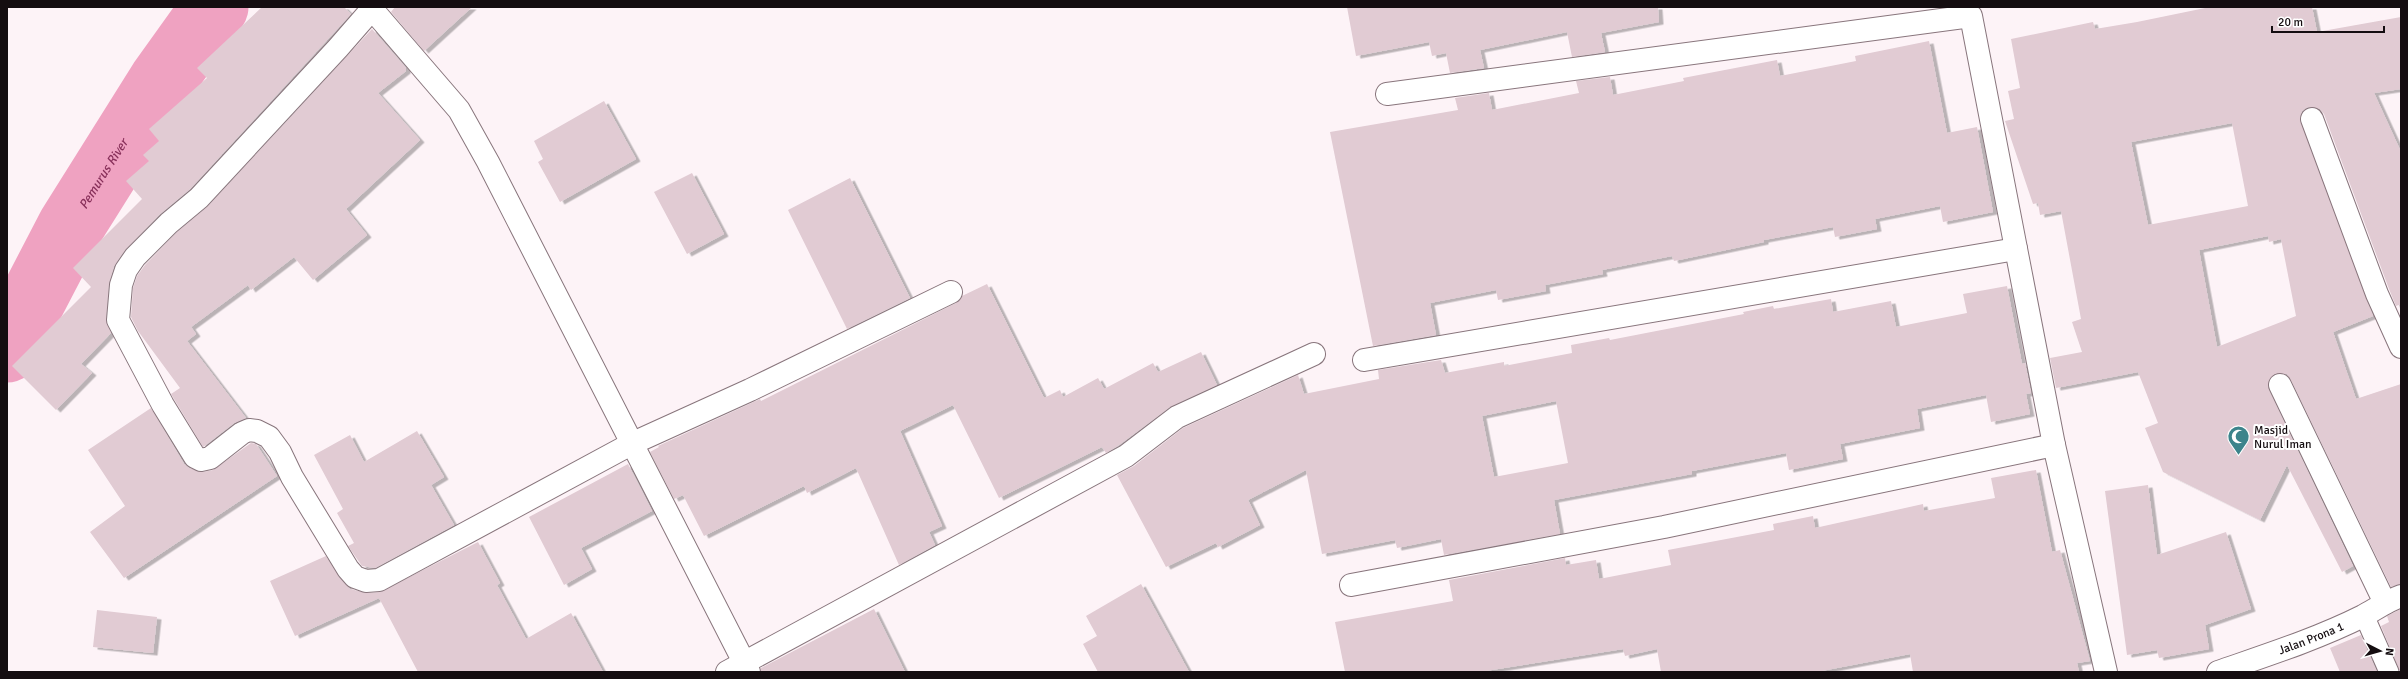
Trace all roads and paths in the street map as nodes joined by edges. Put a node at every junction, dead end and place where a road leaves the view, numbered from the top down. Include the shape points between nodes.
1 (372, 8) edge
2 (1387, 94) dead end
3 (2312, 119) dead end
4 (2016, 249) junction
5 (951, 292) dead end
6 (2401, 347) edge
7 (1314, 354) dead end
8 (1364, 360) dead end
9 (2280, 386) dead end
10 (631, 444) junction
11 (2054, 445) junction
12 (1351, 585) dead end
13 (2393, 599) edge
14 (2364, 615) junction
15 (740, 669) edge
16 (2106, 672) edge
17 (2218, 672) edge
18 (2389, 672) edge

1 - 10 street via 459,110
1 - 10 street via 199,198 169,223 135,257 126,270 121,286 118,320 163,405 195,457 201,460 210,458 249,430 269,437 348,569 355,577 366,581 379,580
2 - 4 street via 1971,16
3 - 6 street via 2377,294
4 - 8 street
4 - 11 street
5 - 10 street via 750,390
7 - 15 street via 1177,417 1126,456
9 - 13 street
10 - 15 street
11 - 12 street via 1664,527
11 - 16 street
13 - 14 street, Jalan Prona 1
14 - 17 street, Jalan Prona 1 via 2289,647
14 - 18 lane

